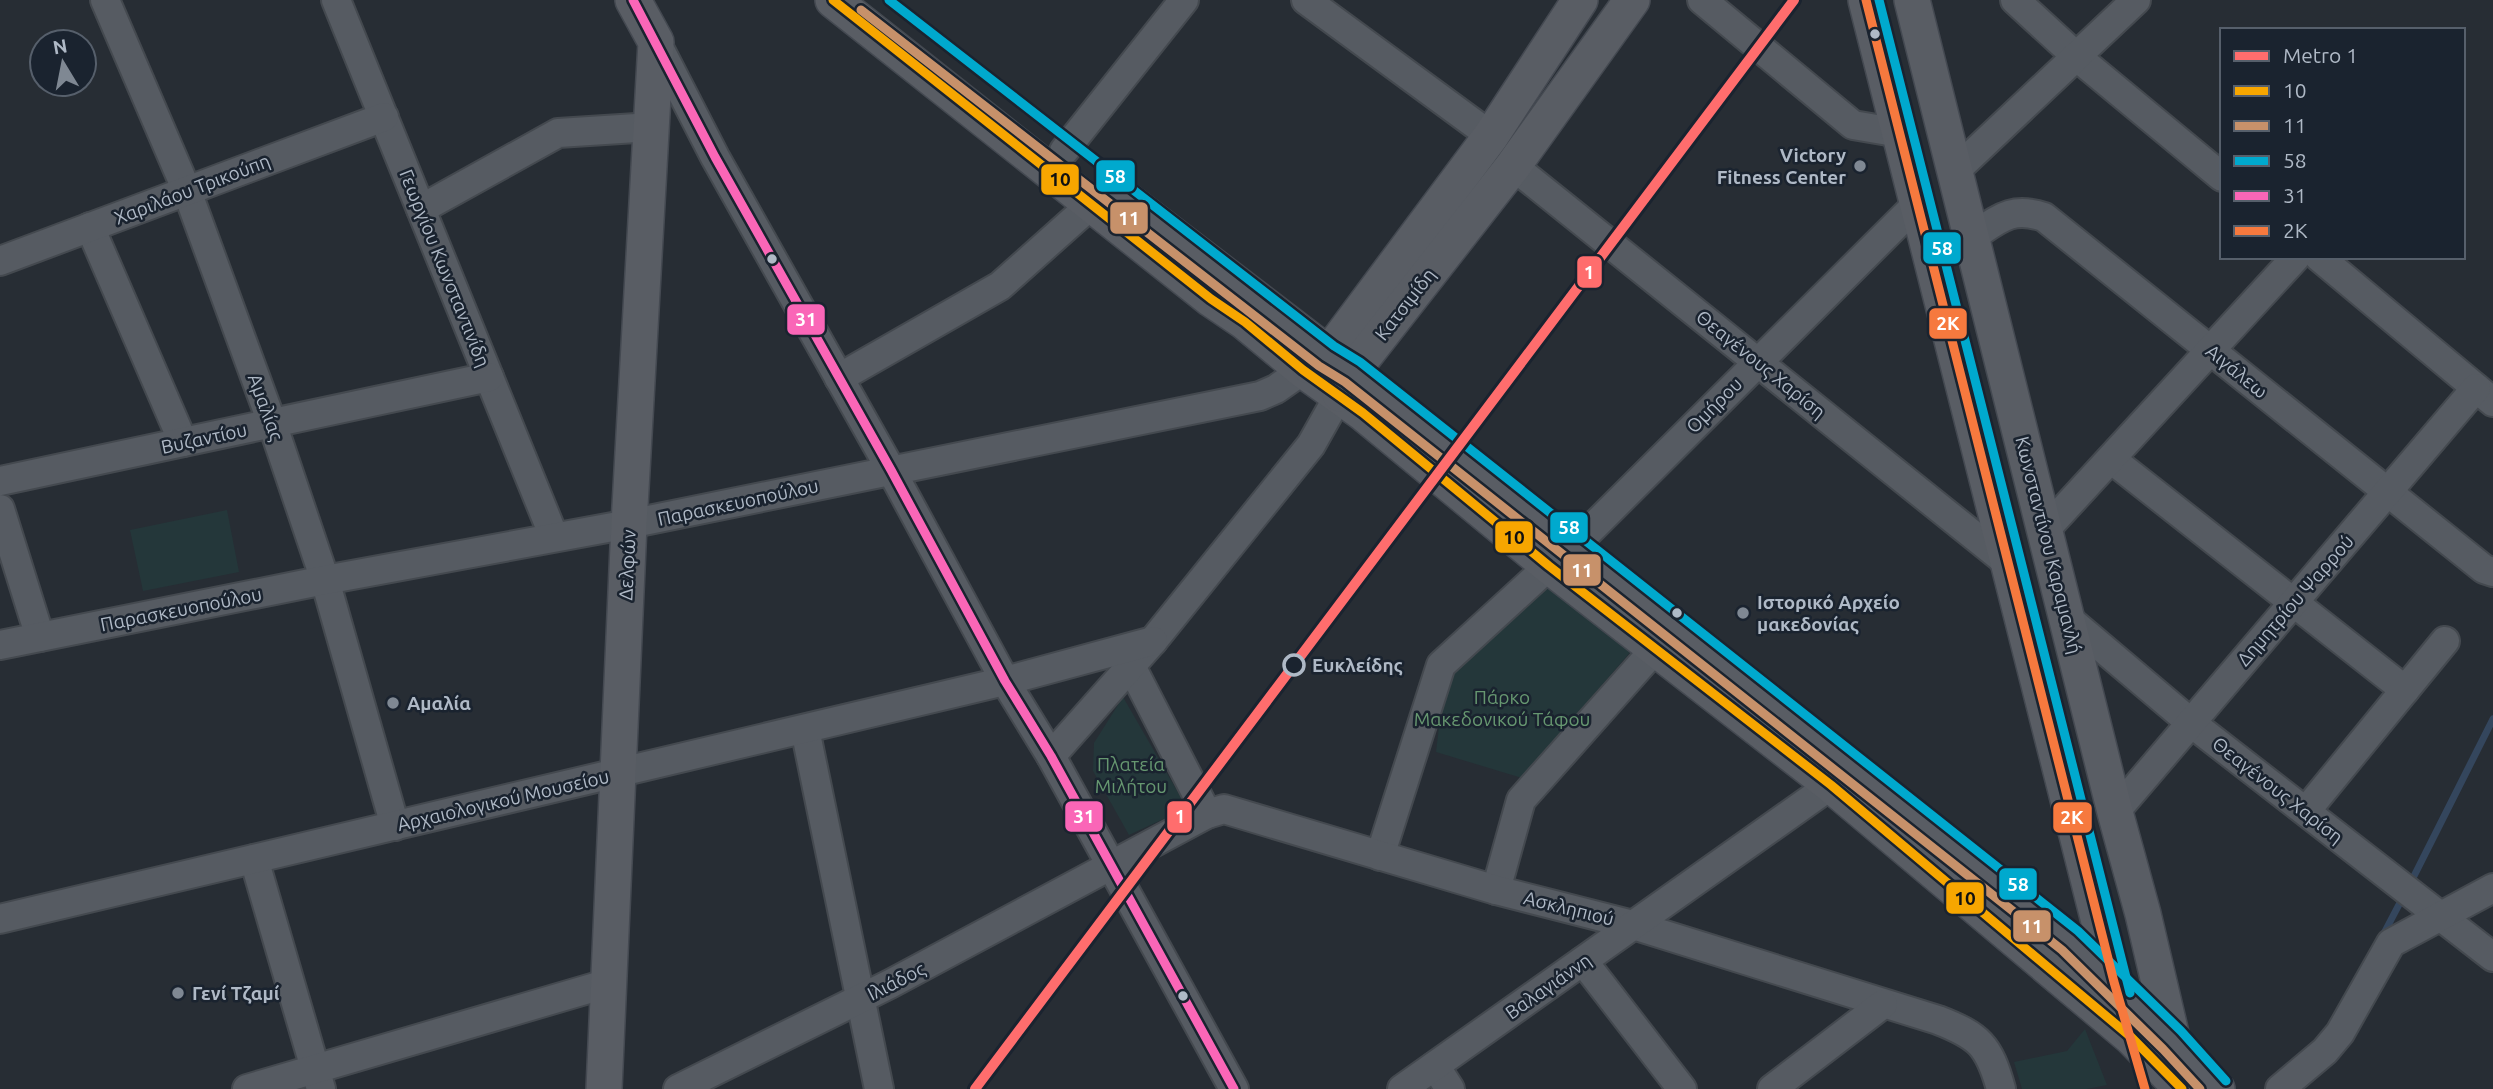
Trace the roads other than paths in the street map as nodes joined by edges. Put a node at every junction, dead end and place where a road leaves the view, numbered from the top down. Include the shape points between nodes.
1 (106, 0) edge
2 (336, 0) edge
3 (633, 0) edge
4 (833, 0) edge
5 (869, 0) edge
6 (1184, 0) edge
7 (1306, 0) edge
8 (1580, 0) edge
9 (1632, 0) edge
10 (1702, 0) edge
11 (1866, 0) edge
12 (1912, 0) edge
13 (2015, 0) edge
14 (2136, 0) edge
15 (656, 42) junction
16 (2077, 57) junction
17 (384, 117) junction
18 (652, 127) junction
19 (1899, 133) junction
20 (1491, 136) junction
21 (1063, 151) junction
22 (1513, 166) junction
23 (1955, 171) junction
24 (2220, 175) edge
25 (187, 191) junction
26 (1093, 203) junction
27 (1917, 204) junction
28 (421, 209) junction
29 (90, 227) junction
30 (1972, 237) junction
31 (2294, 259) edge
32 (2321, 259) edge
33 (0, 261) edge
34 (2211, 350) junction
35 (1758, 361) junction
36 (1330, 374) junction
37 (489, 377) junction
38 (839, 378) junction
39 (2485, 395) edge
40 (272, 423) junction
41 (183, 442) junction
42 (2110, 459) junction
43 (891, 470) junction
44 (0, 481) edge
45 (2388, 492) junction
46 (0, 509) edge
47 (629, 524) junction
48 (2045, 530) junction
49 (554, 537) junction
50 (1560, 557) junction
51 (2008, 563) junction
52 (2493, 572) edge
53 (324, 580) junction
54 (2293, 601) junction
55 (2067, 618) junction
56 (40, 636) junction
57 (1153, 641) junction
58 (2445, 642) dead end
59 (0, 645) edge
60 (1656, 648) junction
61 (1131, 666) junction
62 (1006, 681) junction
63 (2405, 690) junction
64 (2190, 722) junction
65 (805, 729) junction
66 (1051, 755) junction
67 (618, 773) junction
68 (1831, 785) junction
69 (2306, 811) junction
70 (2115, 812) junction
71 (1207, 814) junction
72 (395, 826) junction
73 (1380, 856) junction
74 (254, 859) junction
75 (1111, 867) junction
76 (2493, 888) edge
77 (1496, 890) junction
78 (2433, 910) junction
79 (0, 919) edge
80 (1633, 925) junction
81 (2493, 957) edge
82 (1583, 961) junction
83 (2114, 982) junction
84 (609, 983) junction
85 (862, 998) junction
86 (1883, 1004) junction
87 (2131, 1037) junction
88 (2172, 1040) junction
89 (1443, 1078) edge
90 (318, 1079) edge
91 (247, 1089) edge
92 (604, 1089) edge
93 (678, 1089) edge
94 (879, 1089) edge
95 (1234, 1089) edge
96 (1402, 1089) edge
97 (1682, 1089) edge
98 (1772, 1089) edge
99 (2001, 1089) edge
100 (2145, 1089) edge
101 (2183, 1089) edge
102 (2217, 1089) edge
103 (2280, 1089) edge

1 - 25 street, Αμαλίας
2 - 17 street, Γεωργίου Κωνσταντινίδη
3 - 15 main road
4 - 26 main road
5 - 21 main road
6 - 21 street
7 - 20 street
8 - 20 main road, Κατσιμίδη
9 - 22 main road, Κατσιμίδη
10 - 19 street via 1853,125
11 - 19 main road
12 - 23 main road, Κωνσταντίνου Καραμανλή
13 - 16 street
14 - 16 street
15 - 18 main road, Δελφών
15 - 38 street
16 - 23 street
16 - 24 street
17 - 25 street, Χαριλάου Τρικούπη
17 - 28 street, Γεωργίου Κωνσταντινίδη
18 - 28 street via 558,134
18 - 47 main road, Δελφών
19 - 27 main road
20 - 36 main road, Κατσιμίδη
21 - 36 main road
22 - 35 street, Θεαγένους Χαρίση
22 - 36 main road, Κατσιμίδη
23 - 30 main road, Κωνσταντίνου Καραμανλή
25 - 29 street, Χαριλάου Τρικούπη
25 - 40 street, Αμαλίας
26 - 36 main road
26 - 38 street via 1000,286
27 - 35 street, Ομήρου
27 - 51 main road
28 - 37 street, Γεωργίου Κωνσταντινίδη
29 - 33 street, Χαριλάου Τρικούπη
29 - 41 street
30 - 34 street, Αιγάλεω via 2013,213 2045,217
30 - 48 main road, Κωνσταντίνου Καραμανλή
31 - 34 street
32 - 39 street
34 - 42 street
34 - 45 street, Αιγάλεω
35 - 50 street, Ομήρου
35 - 51 street, Θεαγένους Χαρίση
36 - 43 street, Παρασκευοπούλου via 1266,394
36 - 50 main road via 1373,422
36 - 57 street, Κατσιμίδη via 1311,445
37 - 40 street, Βυζαντίου
37 - 49 street, Γεωργίου Κωνσταντινίδη
38 - 43 street
39 - 45 street, Δημητρίου Ψαρρού
40 - 41 street, Βυζαντίου
40 - 53 street, Αμαλίας
41 - 44 street, Βυζαντίου
42 - 48 street
42 - 54 street
43 - 47 street, Παρασκευοπούλου
43 - 62 street
45 - 52 street, Αιγάλεω
45 - 54 street, Δημητρίου Ψαρρού
46 - 56 street
47 - 49 street, Παρασκευοπούλου
47 - 67 main road, Δελφών
48 - 55 main road, Κωνσταντίνου Καραμανλή
49 - 53 street, Παρασκευοπούλου
50 - 60 main road
50 - 73 street, Ομήρου via 1441,665
50 - 83 main road via 2070,941
51 - 83 main road
53 - 56 street, Παρασκευοπούλου
53 - 72 street, Αμαλίας
54 - 63 street
54 - 64 street, Δημητρίου Ψαρρού
55 - 64 street, Θεαγένους Χαρίση
55 - 70 main road, Κωνσταντίνου Καραμανλή
56 - 59 street, Παρασκευοπούλου
57 - 61 street, Κατσιμίδη
57 - 62 street
58 - 63 street
60 - 68 main road
60 - 77 street via 1521,800
61 - 66 street, Κατσιμίδη
61 - 71 street
62 - 65 street, Αρχαιολογικού Μουσείου
62 - 66 street
63 - 69 street
64 - 69 street, Θεαγένους Χαρίση
64 - 70 street, Δημητρίου Ψαρρού
65 - 67 street, Αρχαιολογικού Μουσείου
65 - 85 street
66 - 75 street
67 - 72 street, Αρχαιολογικού Μουσείου
67 - 84 main road, Δελφών
68 - 80 street, Βαλαγιάννη
68 - 87 main road
69 - 78 street, Θεαγένους Χαρίση
70 - 88 main road, Κωνσταντίνου Καραμανλή
71 - 73 street, Ασκληπιού via 1224,809
71 - 75 street, Ασκληπιού
72 - 74 street, Αρχαιολογικού Μουσείου
73 - 77 street, Ασκληπιού
74 - 79 street, Αρχαιολογικού Μουσείου
74 - 90 street
75 - 85 street, Ιλιάδος
75 - 95 street
76 - 78 street
77 - 80 street, Ασκληπιού
78 - 81 street, Θεαγένους Χαρίση
78 - 103 street via 2391,943 2340,1033
80 - 82 street, Βαλαγιάννη
80 - 86 street, Ασκληπιού
82 - 89 street, Βαλαγιάννη
82 - 97 street
83 - 87 main road
83 - 88 main road
84 - 90 street
84 - 92 main road, Δελφών
85 - 93 street, Ιλιάδος
85 - 94 street
86 - 98 street
86 - 99 street, Ασκληπιού via 1938,1020 1972,1036 1989,1053
87 - 100 main road
87 - 101 main road
88 - 101 main road, Κωνσταντίνου Καραμανλή
88 - 102 main road
89 - 96 street, Βαλαγιάννη
90 - 91 street

